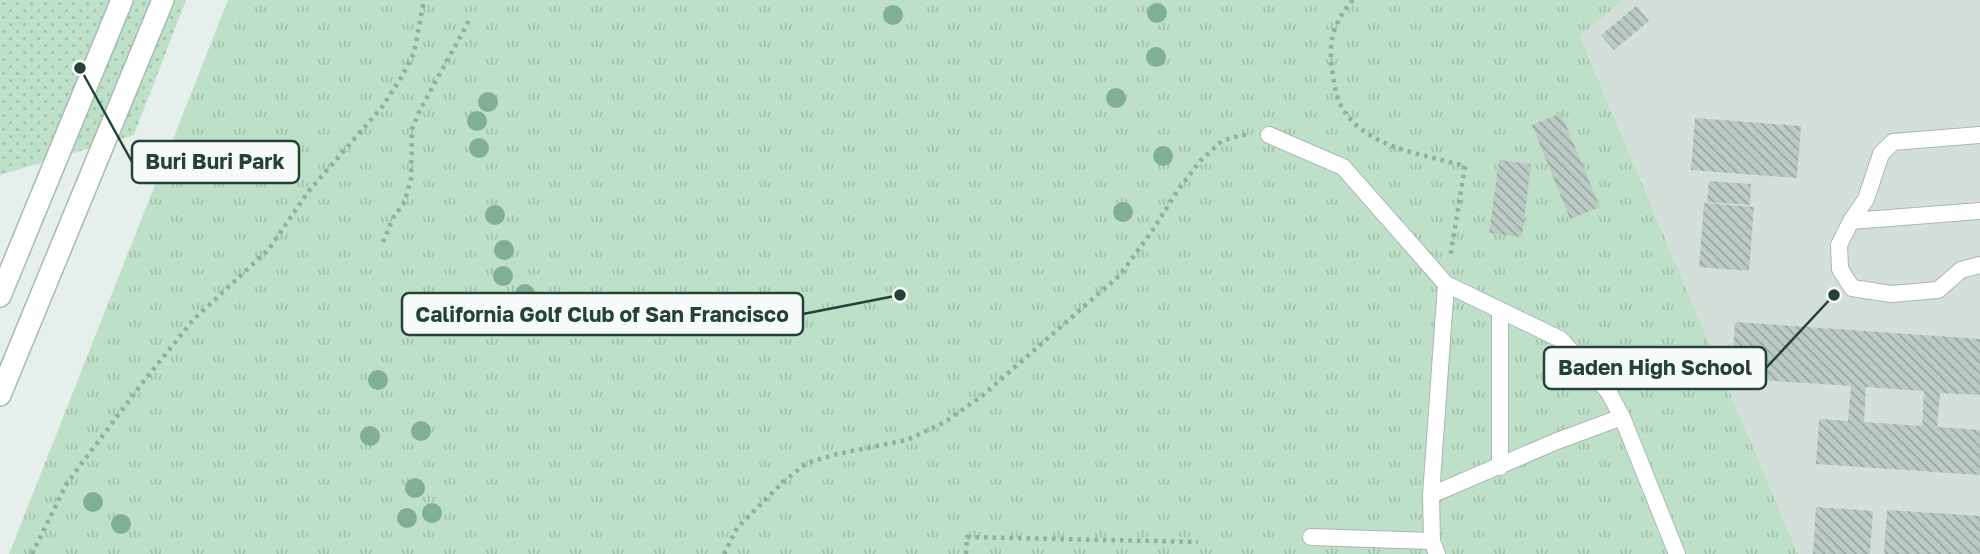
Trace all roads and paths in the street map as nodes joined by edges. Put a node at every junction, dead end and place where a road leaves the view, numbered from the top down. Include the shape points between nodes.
1 (122, 0) edge
2 (163, 0) edge
3 (424, 0) edge
4 (1353, 0) edge
5 (471, 17) dead end
6 (1269, 135) joint
7 (1980, 135) edge
8 (1980, 211) edge
9 (1851, 221) junction
10 (383, 242) dead end
11 (1980, 265) edge
12 (1446, 284) junction
13 (0, 296) edge
14 (1500, 310) junction
15 (0, 395) edge
16 (1622, 417) junction
17 (1500, 467) junction
18 (1431, 495) junction
19 (1311, 537) dead end
20 (1198, 542) dead end
21 (1434, 547) edge
22 (33, 554) edge
23 (724, 554) edge
24 (967, 554) edge
25 (1676, 554) edge

1 - 13 main road
2 - 15 main road
3 - 22 path via 414,52 382,107 309,192 269,249 193,320 140,386 67,483
4 - 12 path via 1334,25 1330,54 1335,90 1346,115 1369,134 1396,146 1465,166
5 - 10 path via 412,130 411,179
6 - 12 lane via 1343,167
6 - 23 path via 1241,135 1222,141 1201,160 1120,275 982,396 945,422 907,440 807,463 737,528
7 - 9 lane via 1893,142 1881,154 1866,199
8 - 9 lane
9 - 11 lane via 1839,245 1840,269 1852,288 1891,294 1938,290 1961,270
12 - 14 lane
12 - 18 lane
14 - 16 lane via 1560,339 1608,391
14 - 17 lane
16 - 17 lane
16 - 25 lane
17 - 18 lane
18 - 21 lane
19 - 21 lane
20 - 24 path via 967,537

